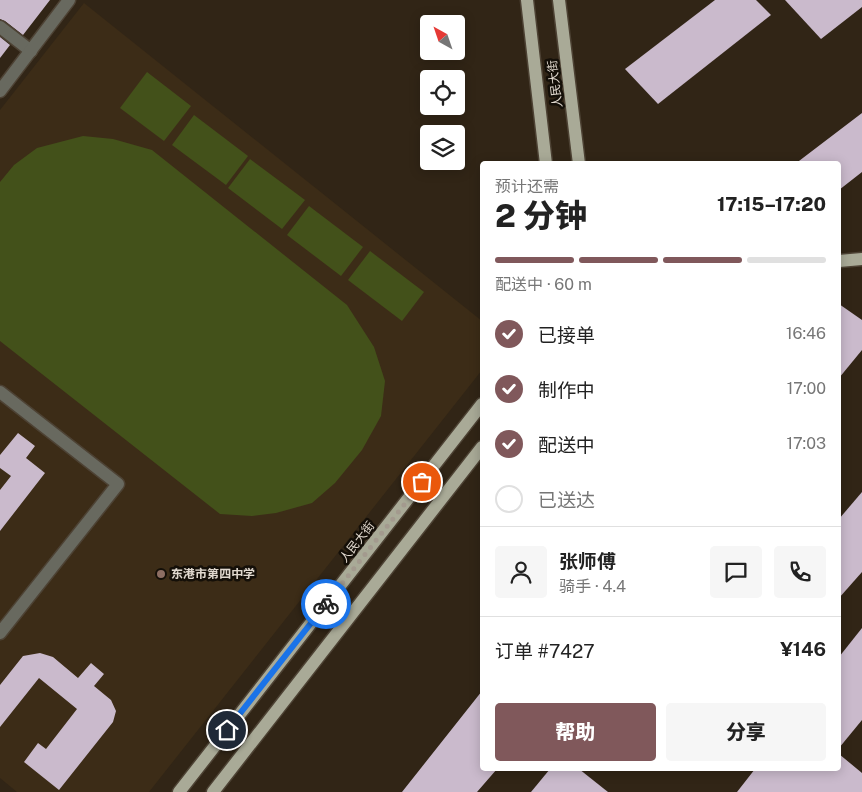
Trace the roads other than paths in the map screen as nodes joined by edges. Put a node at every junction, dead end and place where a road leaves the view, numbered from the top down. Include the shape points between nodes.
1 (70, 0) edge
2 (527, 0) edge
3 (559, 0) edge
4 (0, 27) edge
5 (31, 51) junction
6 (0, 91) edge
7 (546, 161) edge
8 (579, 161) edge
9 (862, 259) edge
10 (841, 261) edge
11 (0, 392) edge
12 (480, 407) edge
13 (480, 450) edge
14 (0, 633) edge
15 (179, 792) edge
16 (213, 792) edge

1 - 5 street
2 - 7 main road, 人民大街
3 - 8 main road, 人民大街
4 - 5 street
5 - 6 street
9 - 10 main road
11 - 14 street via 118,484
12 - 15 main road, 人民大街
13 - 16 main road

